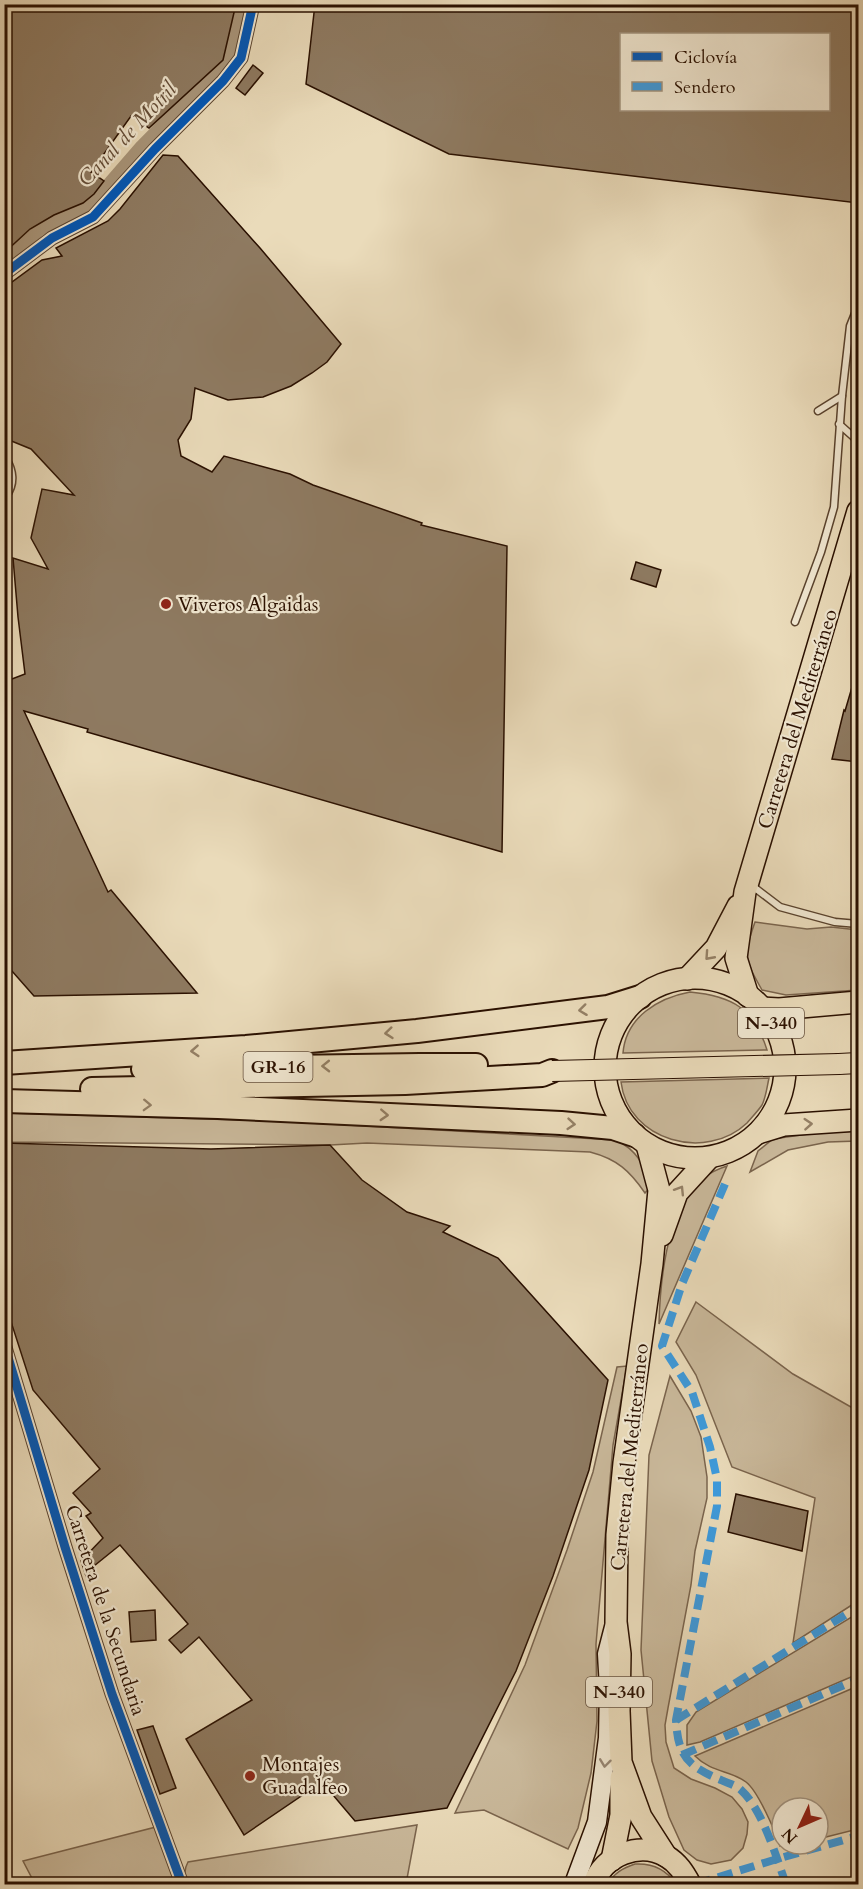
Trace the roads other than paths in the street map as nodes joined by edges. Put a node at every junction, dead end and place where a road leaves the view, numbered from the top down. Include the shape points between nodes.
1 (253, 4) edge
2 (4, 274) edge
3 (858, 306) edge
4 (842, 396) junction
5 (818, 411) dead end
6 (840, 424) junction
7 (858, 441) edge
8 (4, 461) edge
9 (4, 494) edge
10 (858, 511) edge
11 (795, 622) dead end
12 (747, 888) junction
13 (858, 924) edge
14 (687, 979) junction
15 (639, 997) junction
16 (754, 1002) junction
17 (858, 1002) edge
18 (4, 1063) edge
19 (849, 1064) edge
20 (552, 1071) junction
21 (4, 1072) edge
22 (4, 1091) edge
23 (4, 1101) edge
24 (858, 1120) edge
25 (758, 1133) junction
26 (641, 1140) junction
27 (709, 1158) junction
28 (652, 1264) junction
29 (4, 1344) edge
30 (616, 1622) junction
31 (621, 1762) junction
32 (666, 1856) junction
33 (612, 1860) junction
34 (594, 1883) edge
35 (182, 1884) edge
36 (574, 1884) edge
37 (690, 1884) edge

1 - 2 street via 241,58 228,76 93,217 52,238
3 - 4 lane via 850,326
4 - 5 lane
4 - 6 lane
6 - 7 lane
6 - 11 lane via 834,507
8 - 9 street via 10,471
10 - 12 highway, Carretera del Mediterráneo / N-340
12 - 13 lane via 780,907
12 -> 14 highway, Carretera del Mediterráneo / N-340 via 716,948
12 - 16 highway, Carretera del Mediterráneo / N-340 via 736,958
14 - 15 highway, N-340 via 662,984
14 - 16 highway, N-340 via 729,985
15 -> 18 highway via 608,1007 417,1031
15 - 26 highway, N-340 via 621,1016 609,1039 604,1064 607,1091 617,1115
16 - 17 highway via 779,1009
16 - 25 highway, N-340 via 777,1031 784,1057 783,1085 774,1111
19 - 20 main road, GR-16, bridge
20 -> 21 highway, GR-16 via 542,1066 420,1065
20 - 22 highway, GR-16 via 542,1075 405,1083
23 -> 26 highway via 561,1123 613,1128
25 -> 24 highway via 784,1125
25 - 27 highway, N-340 via 735,1149
26 - 27 highway, N-340 via 667,1154
26 - 28 highway, Carretera del Mediterráneo / N-340 via 659,1190
28 -> 27 highway, Carretera del Mediterráneo / N-340 via 677,1193
28 - 30 highway, Carretera del Mediterráneo / N-340 via 624,1463 617,1535
29 - 35 street, Carretera de la Secundaria via 112,1694
30 - 31 highway, Carretera del Mediterráneo / N-340
30 -> 36 main road via 607,1654 608,1738 597,1822
31 - 32 highway, Carretera del Mediterráneo / N-340 via 640,1817
31 - 33 highway, N-340 via 621,1815
32 - 33 highway via 638,1850
32 - 37 highway, N-340 via 677,1864
33 - 34 highway, N-340

